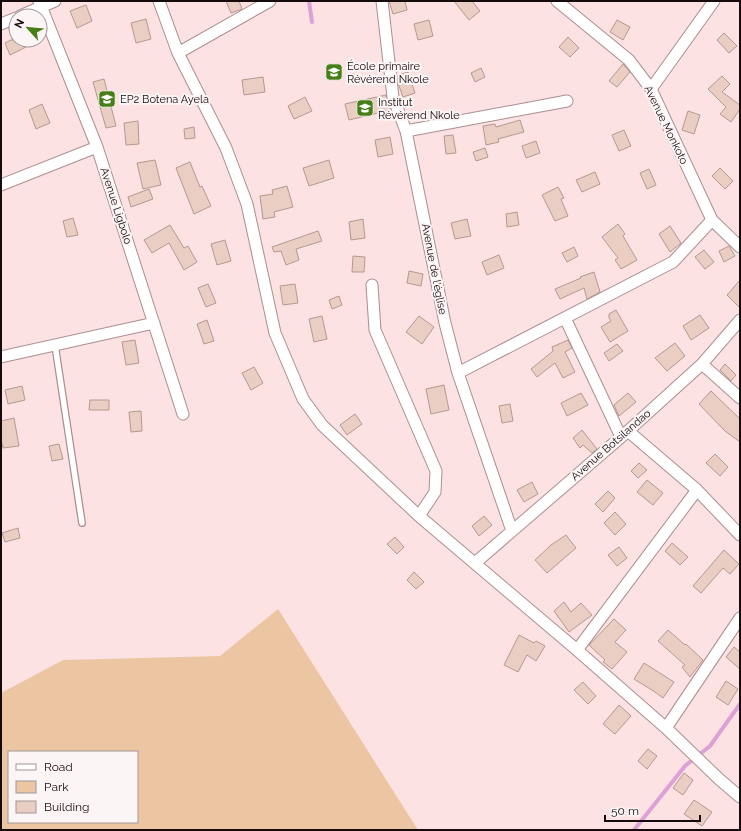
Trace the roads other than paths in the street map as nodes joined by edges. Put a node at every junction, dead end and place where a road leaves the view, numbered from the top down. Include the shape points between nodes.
1 (55, 1) edge
2 (159, 1) edge
3 (270, 1) edge
4 (382, 1) edge
5 (558, 1) edge
6 (714, 1) edge
7 (41, 4) edge
8 (178, 53) junction
9 (651, 89) junction
10 (567, 101) dead end
11 (406, 130) junction
12 (97, 147) junction
13 (1, 185) edge
14 (712, 220) junction
15 (740, 246) edge
16 (372, 284) dead end
17 (565, 318) junction
18 (740, 320) edge
19 (154, 323) junction
20 (54, 345) junction
21 (1, 357) edge
22 (702, 364) junction
23 (458, 373) junction
24 (740, 398) edge
25 (184, 414) dead end
26 (624, 434) junction
27 (697, 490) junction
28 (419, 516) junction
29 (82, 523) dead end
30 (512, 531) junction
31 (740, 535) edge
32 (476, 563) junction
33 (740, 618) edge
34 (577, 650) junction
35 (666, 728) junction
36 (740, 797) edge

1 - 7 street
2 - 8 street
3 - 8 street
4 - 11 street, Avenue de l'église via 393,97
5 - 9 street, Avenue Monkoto via 629,60
6 - 9 street
7 - 12 street, Avenue Ligbolo
8 - 28 street via 226,148 247,204 274,333 303,398 322,425
9 - 14 street, Avenue Monkoto
10 - 11 street
11 - 23 street, Avenue de l'église via 445,323
12 - 13 street
12 - 19 street, Avenue Ligbolo
14 - 15 street, Avenue Monkoto
14 - 17 street via 673,262
16 - 28 street via 375,330 436,471 435,492
17 - 23 street
17 - 26 street
18 - 22 street, Avenue Botsilandao
19 - 20 street
19 - 25 street, Avenue Ligbolo
20 - 21 street
20 - 29 lane
22 - 24 street
22 - 26 street, Avenue Botsilandao
23 - 30 street, Avenue de l'église
26 - 27 street
26 - 30 street, Avenue Botsilandao
27 - 31 street
27 - 34 street
28 - 32 street
30 - 32 street, Avenue Botsilandao
32 - 34 street
33 - 35 street
34 - 35 street
35 - 36 street

